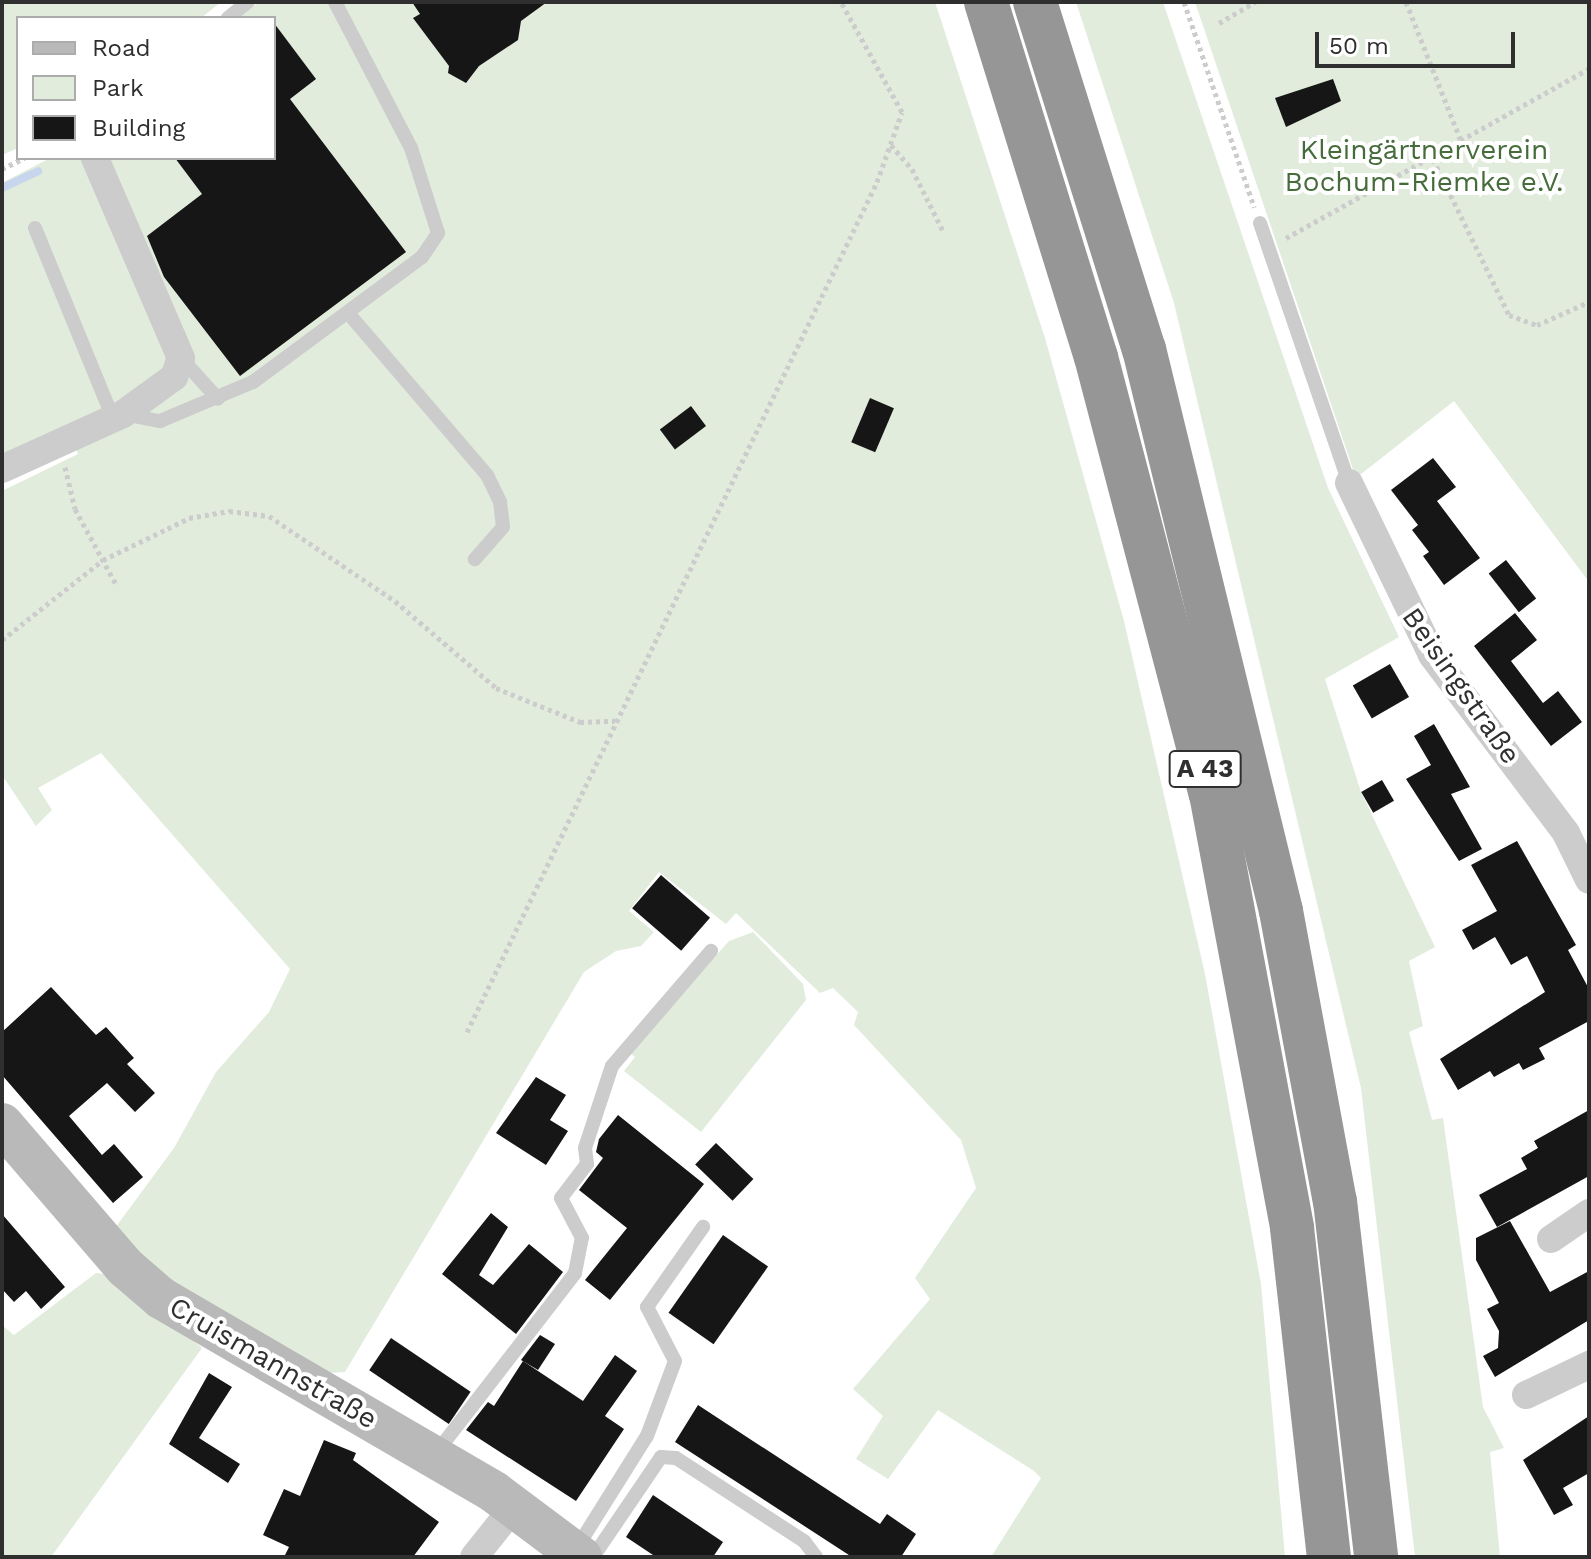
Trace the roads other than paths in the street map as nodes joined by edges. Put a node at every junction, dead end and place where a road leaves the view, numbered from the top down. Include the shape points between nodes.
1 (248, 2) edge
2 (335, 2) edge
3 (986, 2) edge
4 (1035, 2) edge
5 (230, 16) edge
6 (96, 160) edge
7 (1260, 223) road end
8 (35, 228) dead end
9 (349, 314) junction
10 (181, 358) junction
11 (218, 399) junction
12 (118, 415) junction
13 (2, 469) edge
14 (1349, 483) joint
15 (475, 559) dead end
16 (1589, 880) edge
17 (711, 951) dead end
18 (2, 1124) edge
19 (1589, 1213) edge
20 (703, 1227) dead end
21 (1551, 1239) dead end
22 (1589, 1365) edge
23 (1526, 1395) dead end
24 (434, 1457) junction
25 (513, 1508) junction
26 (582, 1555) edge
27 (474, 1557) edge
28 (816, 1557) edge
29 (1329, 1557) edge
30 (1376, 1557) edge

1 - 5 lane
2 - 9 lane via 411,148 438,233 422,257
3 - 29 highway, A 43 via 1096,357 1211,794 1290,1213
4 - 30 highway, A 43 via 1144,349 1281,911 1335,1201
6 - 10 street
7 - 14 lane
8 - 12 lane
9 - 11 lane via 253,382
9 - 15 lane via 487,475 500,502 503,527
10 - 11 lane
10 - 12 street via 174,377
11 - 12 lane via 160,421
12 - 13 street
14 - 16 street, Beisingstraße via 1432,655 1566,833
17 - 24 lane via 612,1066 585,1148 587,1164 561,1198 582,1238 575,1273
18 - 24 street, Cruismannstraße via 125,1267 161,1298
19 - 21 street
20 - 26 lane via 647,1307 675,1361 647,1436
22 - 23 street
24 - 25 street, Cruismannstraße
25 - 26 street, Cruismannstraße
25 - 27 street
26 - 28 lane via 661,1457 676,1458 804,1541

